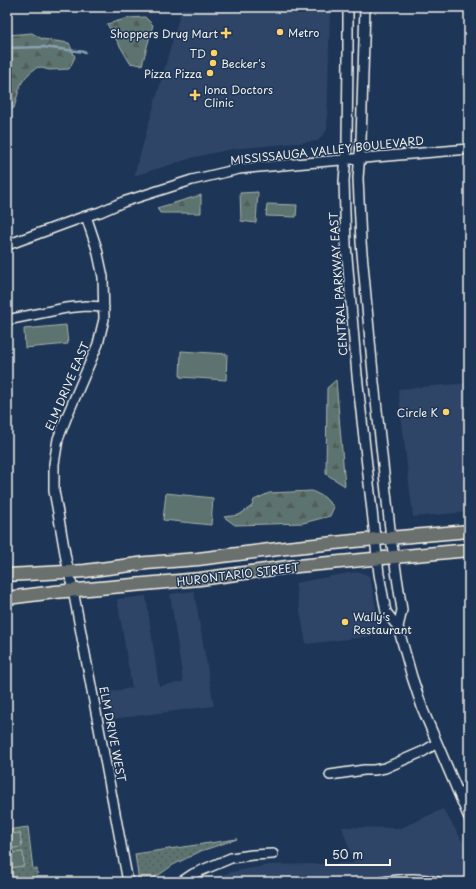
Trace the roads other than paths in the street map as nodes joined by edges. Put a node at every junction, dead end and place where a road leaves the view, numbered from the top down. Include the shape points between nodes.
1 (348, 7) edge
2 (365, 7) edge
3 (469, 149) edge
4 (360, 159) junction
5 (346, 160) junction
6 (86, 216) junction
7 (7, 245) edge
8 (104, 307) junction
9 (7, 320) edge
10 (380, 438) junction
11 (364, 439) junction
12 (469, 531) edge
13 (391, 538) junction
14 (375, 540) junction
15 (469, 550) edge
16 (393, 557) junction
17 (377, 559) junction
18 (68, 572) junction
19 (7, 575) edge
20 (73, 590) junction
21 (7, 598) edge
22 (398, 627) junction
23 (437, 743) junction
24 (330, 776) dead end
25 (467, 807) edge
26 (469, 818) edge
27 (273, 854) dead end
28 (128, 882) edge
29 (181, 882) edge
30 (383, 882) edge
31 (438, 882) edge

1 - 5 street, CENTRAL PARKWAY EAST
2 - 4 street
3 - 4 street, MISSISSAUGA VALLEY BOULEVARD
4 - 5 street, MISSISSAUGA VALLEY BOULEVARD
4 - 10 street via 358,178 361,248
5 - 6 street, MISSISSAUGA VALLEY BOULEVARD via 239,169 192,180
5 - 11 street, CENTRAL PARKWAY EAST via 346,245
6 - 7 street, MISSISSAUGA VALLEY BOULEVARD
6 - 8 street, ELM DRIVE EAST via 97,249
8 - 9 street via 66,308
8 - 18 street, ELM DRIVE EAST via 98,344 58,440 54,464 54,491
10 - 11 street
10 - 13 street
11 - 14 street, CENTRAL PARKWAY EAST
12 - 13 main road, HURONTARIO STREET
13 - 14 main road, HURONTARIO STREET
13 - 16 street
14 - 17 street, CENTRAL PARKWAY EAST
14 - 18 main road, HURONTARIO STREET
15 - 16 main road, HURONTARIO STREET
16 - 17 main road, HURONTARIO STREET
16 - 22 street via 402,610
17 - 20 main road, HURONTARIO STREET
17 - 22 street, CENTRAL PARKWAY EAST via 386,612
18 - 19 main road, HURONTARIO STREET
18 - 20 street, ELM DRIVE EAST
20 - 21 main road, HURONTARIO STREET
20 - 28 street, ELM DRIVE WEST
22 - 23 street via 423,710
23 - 24 street via 385,768
23 - 25 street
25 - 26 street
27 - 29 street via 231,858 193,874
30 - 31 street via 401,879

